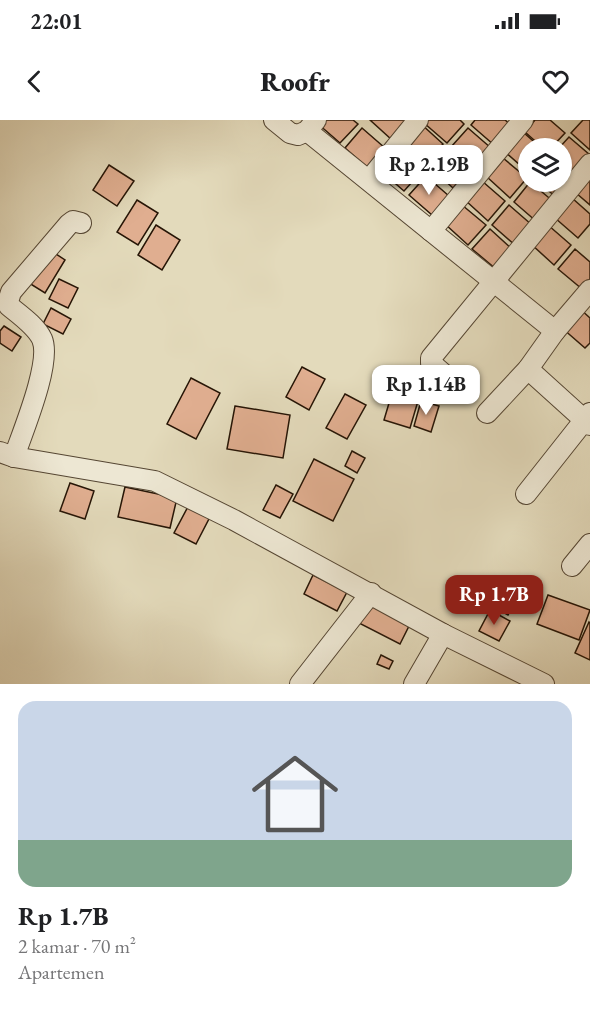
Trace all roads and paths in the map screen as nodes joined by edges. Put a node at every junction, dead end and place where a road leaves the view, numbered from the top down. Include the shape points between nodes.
1 (274, 120) edge
2 (418, 120) edge
3 (523, 120) edge
4 (311, 126) edge
5 (590, 164) edge
6 (369, 180) junction
7 (81, 223) dead end
8 (432, 231) junction
9 (493, 282) junction
10 (590, 290) edge
11 (555, 332) junction
12 (528, 369) junction
13 (454, 383) dead end
14 (487, 413) dead end
15 (588, 419) edge
16 (7, 454) edge
17 (526, 494) dead end
18 (590, 544) edge
19 (572, 566) dead end
20 (371, 593) junction
21 (444, 634) junction
22 (300, 684) edge
23 (414, 684) edge
24 (544, 684) edge

1 - 4 street via 298,135
2 - 6 street
3 - 8 street
4 - 6 street
5 - 9 street
6 - 8 street
7 - 16 street via 69,224 9,298 9,306 41,337 44,348 42,372
8 - 9 street
9 - 11 street
9 - 13 street via 430,360
10 - 11 street
11 - 12 street
12 - 14 street
12 - 15 street
15 - 17 street
16 - 20 street via 155,481
18 - 19 street
20 - 21 street
20 - 22 street
21 - 23 street
21 - 24 street

